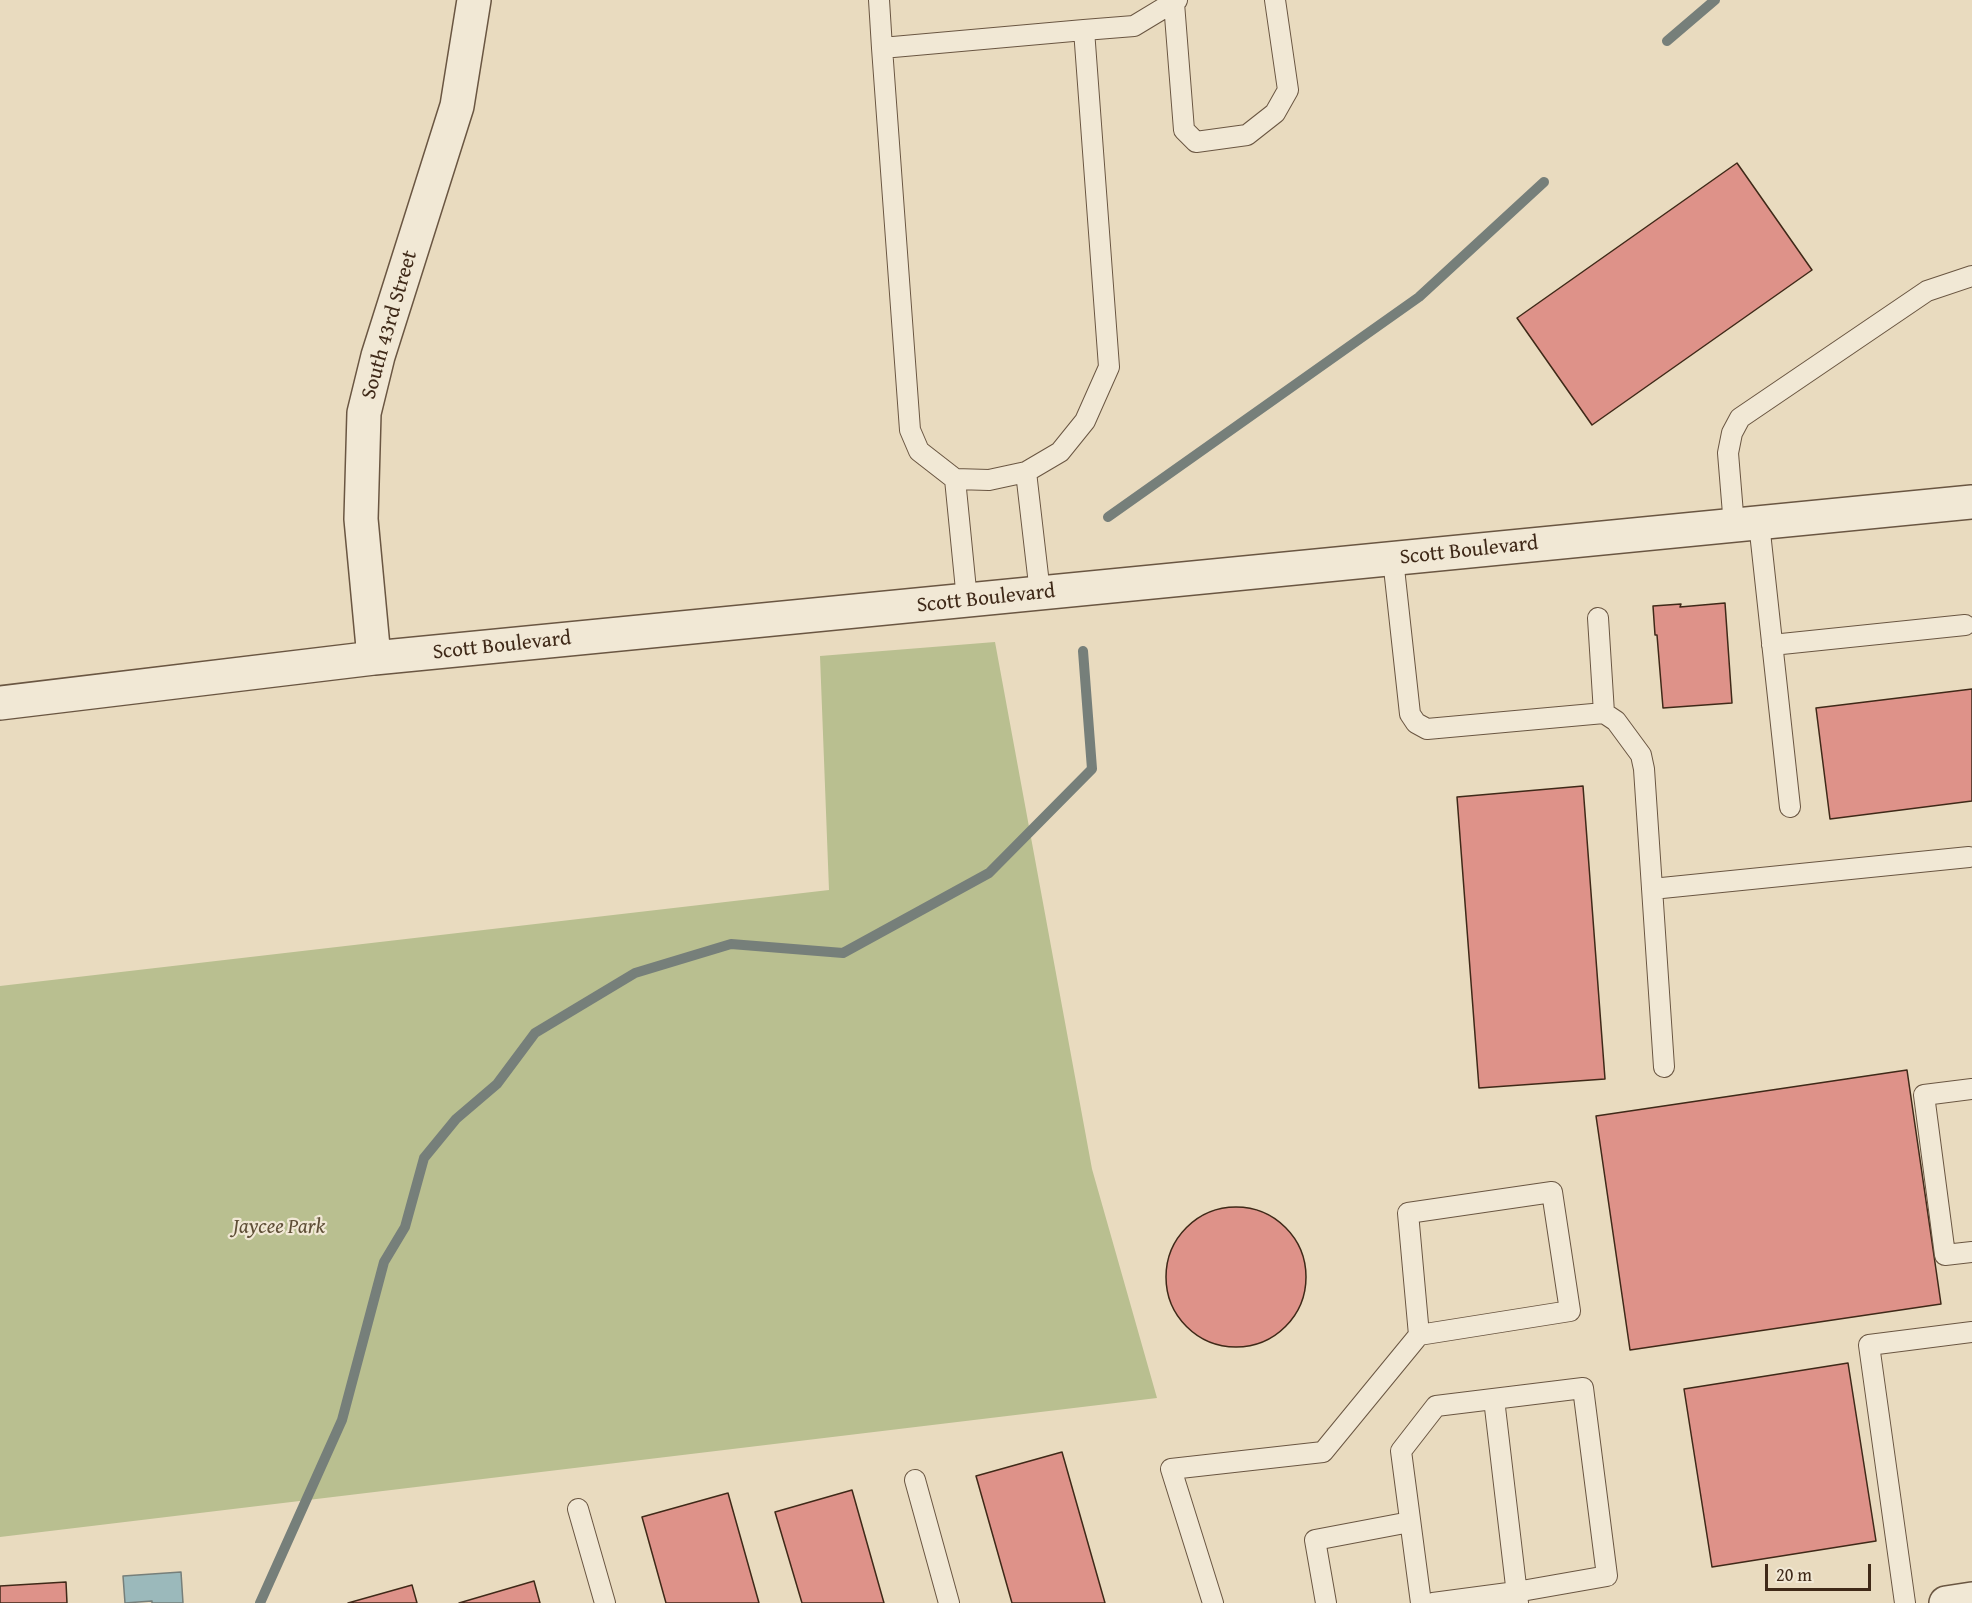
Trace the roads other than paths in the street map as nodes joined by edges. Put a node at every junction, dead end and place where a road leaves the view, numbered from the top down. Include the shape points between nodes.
1 (474, 0) edge
2 (879, 0) edge
3 (1275, 0) edge
4 (1176, 2) edge
5 (1084, 30) junction
6 (882, 48) junction
7 (1972, 276) edge
8 (1026, 472) junction
9 (955, 479) junction
10 (1972, 502) edge
11 (1747, 524) junction
12 (1393, 559) junction
13 (1040, 593) junction
14 (967, 600) junction
15 (1598, 618) dead end
16 (1965, 625) dead end
17 (1772, 645) junction
18 (374, 658) junction
19 (0, 703) edge
20 (1604, 713) junction
21 (1790, 807) dead end
22 (1971, 857) edge
23 (1652, 889) junction
24 (1664, 1067) dead end
25 (1972, 1089) edge
26 (1972, 1252) edge
27 (1972, 1332) edge
28 (1419, 1335) junction
29 (1494, 1399) junction
30 (915, 1480) dead end
31 (578, 1509) dead end
32 (1410, 1522) junction
33 (1517, 1598) edge
34 (1972, 1599) edge
35 (605, 1603) edge
36 (949, 1603) edge
37 (1213, 1603) edge
38 (1326, 1603) edge
39 (1421, 1603) edge
40 (1433, 1603) edge
41 (1905, 1603) edge
42 (1946, 1603) edge

1 - 18 street, South 43rd Street via 458,106 378,356 364,413 361,519
2 - 6 lane
3 - 4 lane via 1288,90 1275,113 1247,135 1196,142 1184,130
4 - 5 lane via 1134,26
5 - 6 lane
5 - 8 lane via 1109,367 1085,421 1060,452
6 - 9 lane via 910,430 918,451
7 - 11 lane via 1927,291 1740,418 1728,453
8 - 9 lane via 989,480
8 - 13 lane
9 - 14 lane
10 - 11 street, Scott Boulevard
11 - 12 street, Scott Boulevard
11 - 17 lane
12 - 13 street, Scott Boulevard
12 - 20 lane via 1410,714 1416,723 1427,729
13 - 14 street, Scott Boulevard
14 - 18 street, Scott Boulevard
15 - 20 lane
16 - 17 lane
17 - 21 lane
18 - 19 street, Scott Boulevard
20 - 23 lane via 1616,721 1641,755
22 - 23 lane
23 - 24 lane
25 - 26 lane via 1924,1095 1945,1255
27 - 41 lane via 1869,1345
28 - 28 lane via 1408,1213 1552,1192 1570,1311
28 - 37 lane via 1323,1452 1171,1469
29 - 32 lane via 1436,1406 1401,1451
29 - 33 lane
29 - 33 lane via 1583,1388 1607,1576
30 - 36 lane
31 - 35 lane
32 - 38 lane via 1315,1540
32 - 39 lane
33 - 40 lane
34 - 42 street

